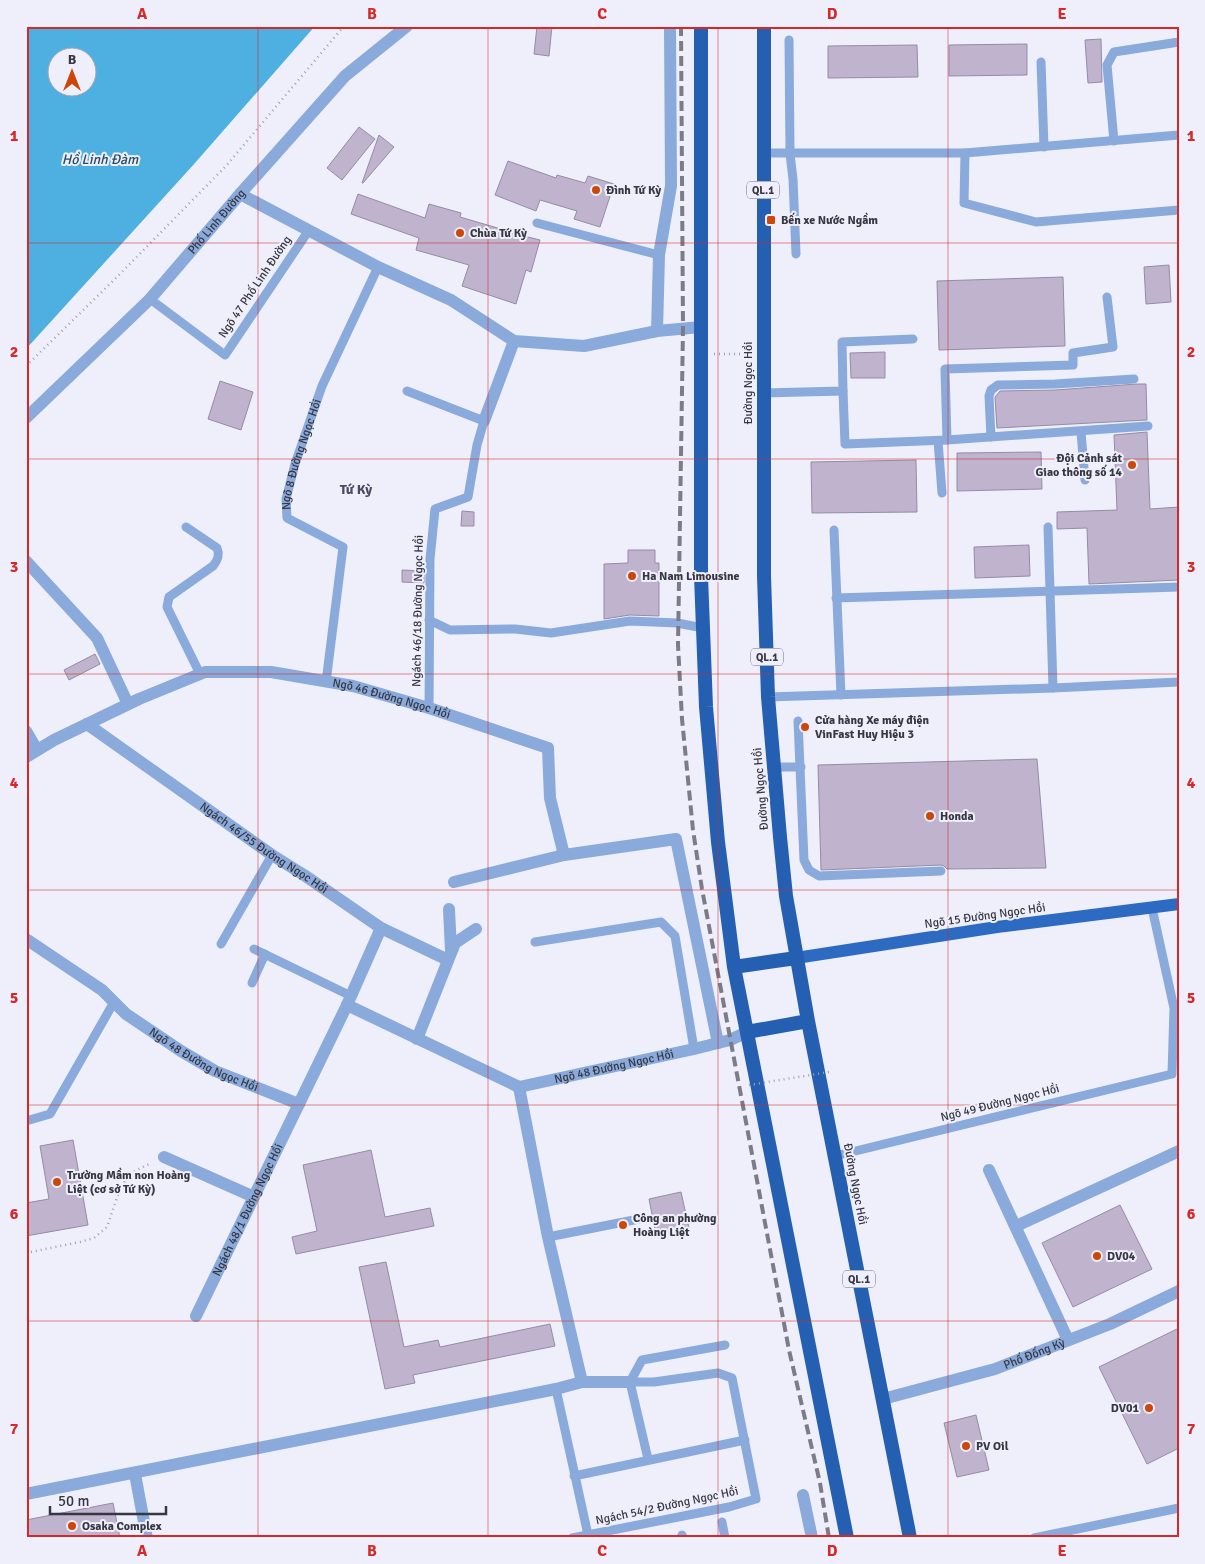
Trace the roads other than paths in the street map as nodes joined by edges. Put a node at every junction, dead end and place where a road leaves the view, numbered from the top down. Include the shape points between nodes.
1 (407, 26) edge
2 (670, 26) edge
3 (701, 26) edge
4 (764, 26) edge
5 (788, 40) dead end
6 (1179, 42) edge
7 (1041, 62) dead end
8 (1179, 135) edge
9 (1114, 141) junction
10 (1044, 147) junction
11 (764, 153) junction
12 (965, 153) junction
13 (790, 154) junction
14 (240, 194) junction
15 (1179, 210) edge
16 (537, 223) dead end
17 (309, 230) junction
18 (796, 254) dead end
19 (659, 255) junction
20 (378, 267) junction
21 (1107, 297) dead end
22 (150, 299) junction
23 (701, 327) junction
24 (657, 331) junction
25 (913, 339) dead end
26 (514, 341) junction
27 (1134, 380) dead end
28 (843, 391) junction
29 (407, 392) dead end
30 (763, 393) junction
31 (26, 418) edge
32 (484, 421) junction
33 (1148, 426) dead end
34 (1081, 432) junction
35 (991, 437) junction
36 (943, 441) junction
37 (1085, 480) dead end
38 (942, 492) dead end
39 (186, 527) dead end
40 (1048, 527) dead end
41 (834, 530) dead end
42 (26, 561) edge
43 (1179, 587) edge
44 (1050, 592) junction
45 (836, 598) junction
46 (429, 620) junction
47 (703, 628) junction
48 (200, 674) junction
49 (326, 682) junction
50 (1179, 682) edge
51 (1052, 688) junction
52 (841, 695) junction
53 (768, 697) junction
54 (128, 704) junction
55 (429, 708) junction
56 (798, 721) dead end
57 (88, 724) junction
58 (26, 731) edge
59 (32, 753) edge
60 (774, 768) junction
61 (801, 768) junction
62 (272, 855) junction
63 (564, 856) junction
64 (942, 871) dead end
65 (454, 882) dead end
66 (1179, 904) edge
67 (449, 908) dead end
68 (1152, 908) junction
69 (381, 928) junction
70 (476, 929) dead end
71 (26, 939) edge
72 (535, 942) dead end
73 (221, 944) dead end
74 (254, 949) dead end
75 (451, 951) junction
76 (265, 954) junction
77 (796, 958) junction
78 (734, 967) junction
79 (252, 983) dead end
80 (349, 1001) junction
81 (114, 1002) junction
82 (808, 1021) junction
83 (747, 1032) junction
84 (417, 1039) junction
85 (718, 1043) junction
86 (694, 1049) junction
87 (519, 1087) junction
88 (299, 1104) junction
89 (26, 1120) edge
90 (1179, 1151) edge
91 (834, 1156) junction
92 (164, 1157) road end
93 (989, 1170) dead end
94 (254, 1197) junction
95 (639, 1219) dead end
96 (1016, 1226) junction
97 (548, 1237) junction
98 (1179, 1291) edge
99 (196, 1316) dead end
100 (1068, 1340) junction
101 (725, 1345) dead end
102 (582, 1382) junction
103 (630, 1382) junction
104 (556, 1389) junction
105 (883, 1399) junction
106 (745, 1440) junction
107 (648, 1459) junction
108 (135, 1474) junction
109 (574, 1476) junction
110 (26, 1494) edge
111 (803, 1495) dead end
112 (1179, 1508) edge
113 (722, 1522) dead end
114 (588, 1535) junction
115 (147, 1538) edge
116 (572, 1538) edge
117 (725, 1538) edge
118 (812, 1538) edge
119 (847, 1538) edge
120 (910, 1538) edge
121 (1034, 1538) edge

1 - 14 street, Phố Linh Đường via 344,76
2 - 19 street via 671,186
3 - 23 highway
4 - 11 highway, Đường Ngọc Hồi / QL.1
5 - 13 lane
6 - 9 lane via 1114,52 1107,65
7 - 10 lane
8 - 9 lane
9 - 10 lane
10 - 12 lane
11 - 13 lane
11 - 30 highway, Đường Ngọc Hồi / QL.1
12 - 13 lane
12 - 15 lane via 964,203 1036,222
13 - 18 lane
14 - 17 street
14 - 22 street, Phố Linh Đường
16 - 19 lane
17 - 20 street
17 - 22 lane, Ngõ 47 Phố Linh Đường via 224,355
19 - 24 street
20 - 26 street via 452,300
20 - 49 lane, Ngõ 8 Đường Ngọc Hồi via 322,386 286,499 287,518 343,547
21 - 36 lane via 1112,347 1072,353 1073,365 945,369
22 - 31 street, Phố Linh Đường
23 - 24 street
23 - 47 highway
24 - 26 street via 584,346
25 - 28 lane via 842,342
26 - 32 street
27 - 35 lane via 998,385 993,387 989,396
28 - 30 lane
28 - 36 lane via 845,444
29 - 32 lane
30 - 53 highway, Đường Ngọc Hồi / QL.1
32 - 46 lane, Ngách 46/18 Đường Ngọc Hồi via 468,497 435,509
33 - 34 lane
34 - 35 lane
34 - 37 lane
35 - 36 lane
36 - 38 lane
39 - 48 lane via 219,552 213,566 167,602
40 - 44 lane
41 - 45 lane
42 - 54 street via 97,638
43 - 44 lane
44 - 45 lane
44 - 51 lane
45 - 52 lane
46 - 47 lane via 450,630 515,629 551,633 630,621
46 - 55 lane, Ngách 46/18 Đường Ngọc Hồi
47 - 78 highway via 706,707 718,842
48 - 49 street, Ngõ 46 Đường Ngọc Hồi via 271,672
48 - 54 street, Ngõ 46 Đường Ngọc Hồi
49 - 55 street, Ngõ 46 Đường Ngọc Hồi via 353,686
50 - 51 lane
51 - 52 lane
52 - 53 lane
53 - 60 highway, Đường Ngọc Hồi / QL.1
54 - 57 street, Ngõ 46 Đường Ngọc Hồi
55 - 63 street, Ngõ 46 Đường Ngọc Hồi via 548,748 550,798
56 - 61 lane
57 - 59 street, Ngõ 46 Đường Ngọc Hồi
57 - 62 street, Ngách 46/55 Đường Ngọc Hồi
58 - 59 street
60 - 61 lane
60 - 77 highway, Đường Ngọc Hồi / QL.1 via 786,896
61 - 64 lane via 804,860 809,870 819,876
62 - 69 street, Ngách 46/55 Đường Ngọc Hồi
62 - 73 lane
63 - 65 street
63 - 85 street via 676,838
66 - 68 main road, Ngõ 15 Đường Ngọc Hồi
67 - 75 street
68 - 77 main road, Ngõ 15 Đường Ngọc Hồi via 997,927
68 - 91 lane, Ngõ 49 Đường Ngọc Hồi via 1174,1008 1172,1074
69 - 75 street, Ngách 46/55 Đường Ngọc Hồi
69 - 80 street
70 - 75 street
71 - 81 street, Ngõ 48 Đường Ngọc Hồi via 102,990
72 - 86 lane via 661,922 675,936
74 - 76 lane
75 - 84 street
76 - 79 lane
76 - 80 lane
77 - 78 highway
77 - 82 highway, Đường Ngọc Hồi / QL.1
78 - 83 highway
80 - 84 street
80 - 88 street
81 - 88 street, Ngõ 48 Đường Ngọc Hồi via 126,1014 215,1071
81 - 89 lane via 50,1114
82 - 83 highway
82 - 91 highway, Đường Ngọc Hồi / QL.1
83 - 85 street, Ngõ 48 Đường Ngọc Hồi
83 - 119 highway
84 - 87 street
85 - 86 street, Ngõ 48 Đường Ngọc Hồi
86 - 87 street, Ngõ 48 Đường Ngọc Hồi
87 - 97 street
88 - 94 street, Ngách 48/1 Đường Ngọc Hồi
90 - 96 street
91 - 105 highway, Đường Ngọc Hồi / QL.1
92 - 94 street
93 - 96 street
94 - 99 street, Ngách 48/1 Đường Ngọc Hồi
95 - 97 lane
96 - 100 street
97 - 102 street
98 - 100 street, Phố Đống Kỳ
100 - 105 street, Phố Đống Kỳ via 996,1370
101 - 103 lane via 642,1360
102 - 103 street
102 - 104 street
103 - 106 lane via 718,1373 732,1378
103 - 107 lane
104 - 108 street
104 - 109 lane, Ngách 54/2 Đường Ngọc Hồi
105 - 120 highway, Đường Ngọc Hồi / QL.1
106 - 107 lane
106 - 114 lane, Ngách 54/2 Đường Ngọc Hồi via 756,1499
107 - 109 lane
108 - 110 street
108 - 115 street
109 - 114 lane, Ngách 54/2 Đường Ngọc Hồi
111 - 118 street
112 - 121 lane
113 - 117 lane
114 - 116 lane, Ngách 54/2 Đường Ngọc Hồi

